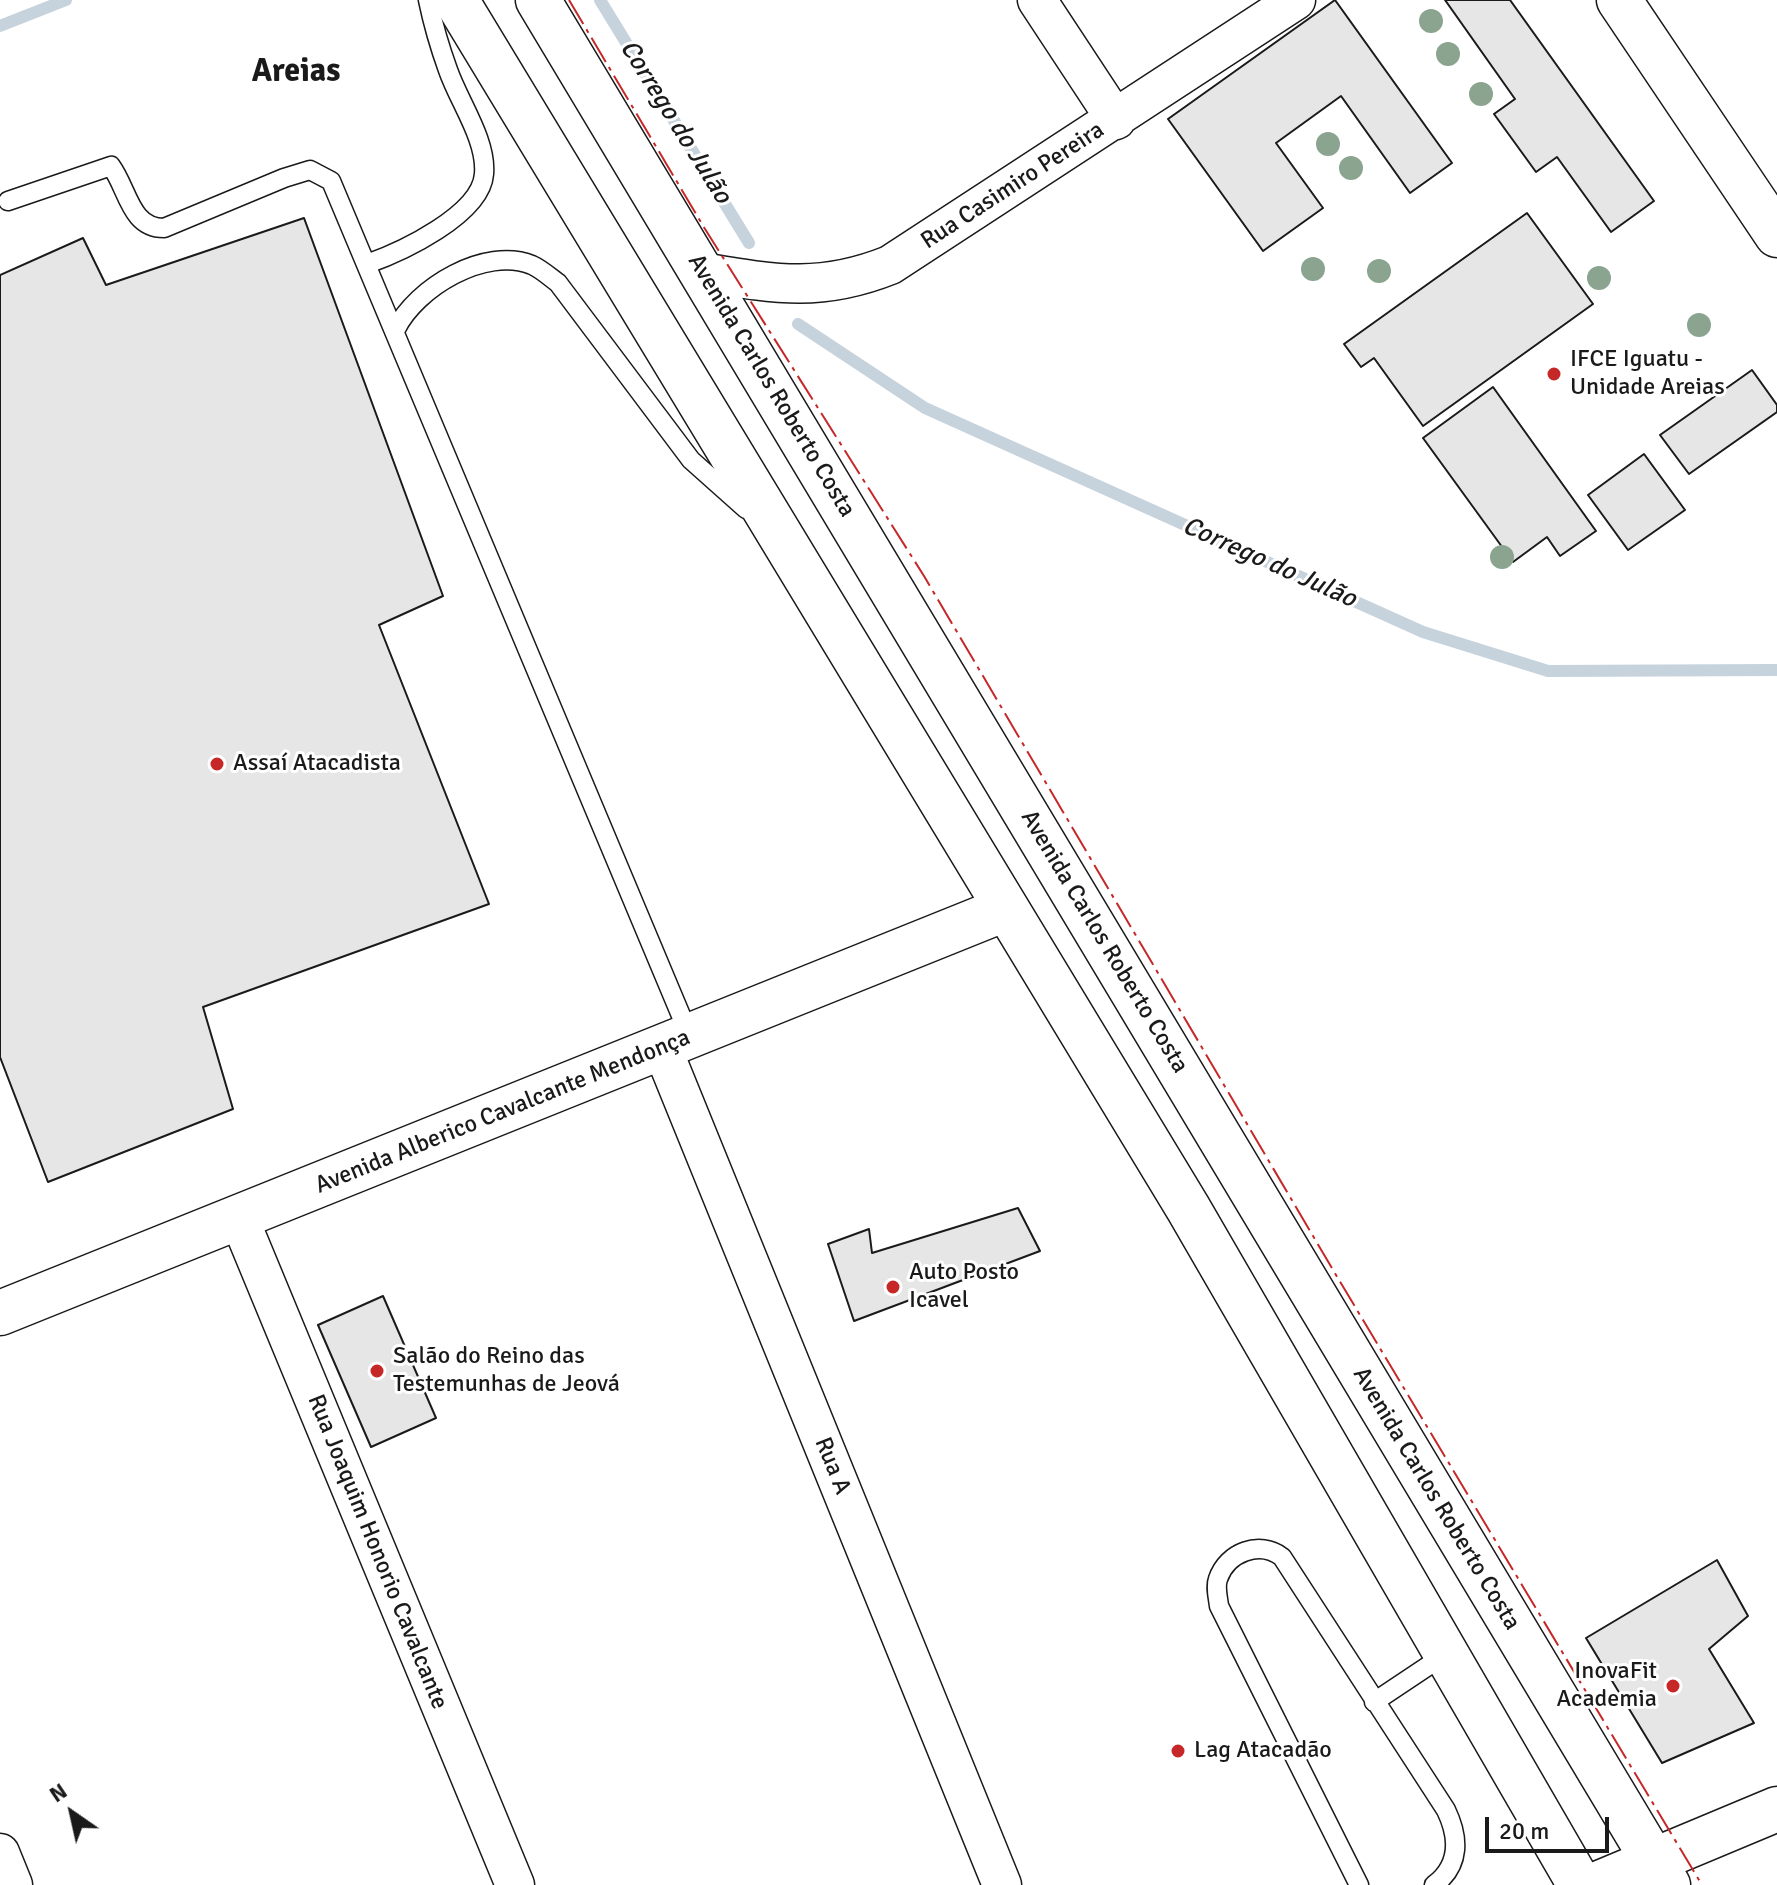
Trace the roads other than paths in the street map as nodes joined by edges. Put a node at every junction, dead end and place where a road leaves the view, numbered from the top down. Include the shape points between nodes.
1 (428, 0) edge
2 (456, 0) edge
3 (538, 0) edge
4 (1037, 0) edge
5 (1296, 0) edge
6 (1619, 0) edge
7 (1116, 120) junction
8 (8, 201) dead end
9 (1777, 235) edge
10 (367, 264) junction
11 (702, 272) junction
12 (396, 329) junction
13 (782, 541) junction
14 (1005, 909) junction
15 (676, 1042) junction
16 (239, 1218) junction
17 (0, 1313) edge
18 (1446, 1654) junction
19 (1374, 1702) junction
20 (1777, 1809) edge
21 (0, 1853) edge
22 (1660, 1872) edge
23 (13, 1885) edge
24 (515, 1885) edge
25 (1002, 1885) edge
26 (1359, 1885) edge
27 (1434, 1885) edge
28 (1580, 1885) edge
29 (1595, 1885) edge

1 - 10 lane via 448,71 478,141 484,175 470,205 402,252
2 - 13 main road
3 - 11 main road, Avenida Carlos Roberto Costa
4 - 7 street
5 - 7 street, Rua Casimiro Pereira
6 - 9 main road
7 - 11 street, Rua Casimiro Pereira via 890,265 860,277 800,286
8 - 10 lane via 111,166 137,218 150,228 164,228 310,170 331,181
10 - 12 lane
11 - 22 main road, Avenida Carlos Roberto Costa
12 - 13 lane via 405,310 460,273 493,260 532,265 558,283 691,460
12 - 15 lane
13 - 14 main road
14 - 15 main road, Avenida Alberico Cavalcante Mendonça
14 - 18 main road via 1188,1208
15 - 16 main road, Avenida Alberico Cavalcante Mendonça
15 - 25 street, Rua A
16 - 17 main road, Avenida Alberico Cavalcante Mendonça
16 - 24 street, Rua Joaquim Honorio Cavalcante
18 - 19 lane
18 - 28 main road
19 - 26 lane via 1282,1557 1271,1549 1254,1548 1223,1568 1216,1582 1219,1606
19 - 27 lane via 1455,1829 1452,1862
20 - 22 main road
21 - 23 street
22 - 29 main road

